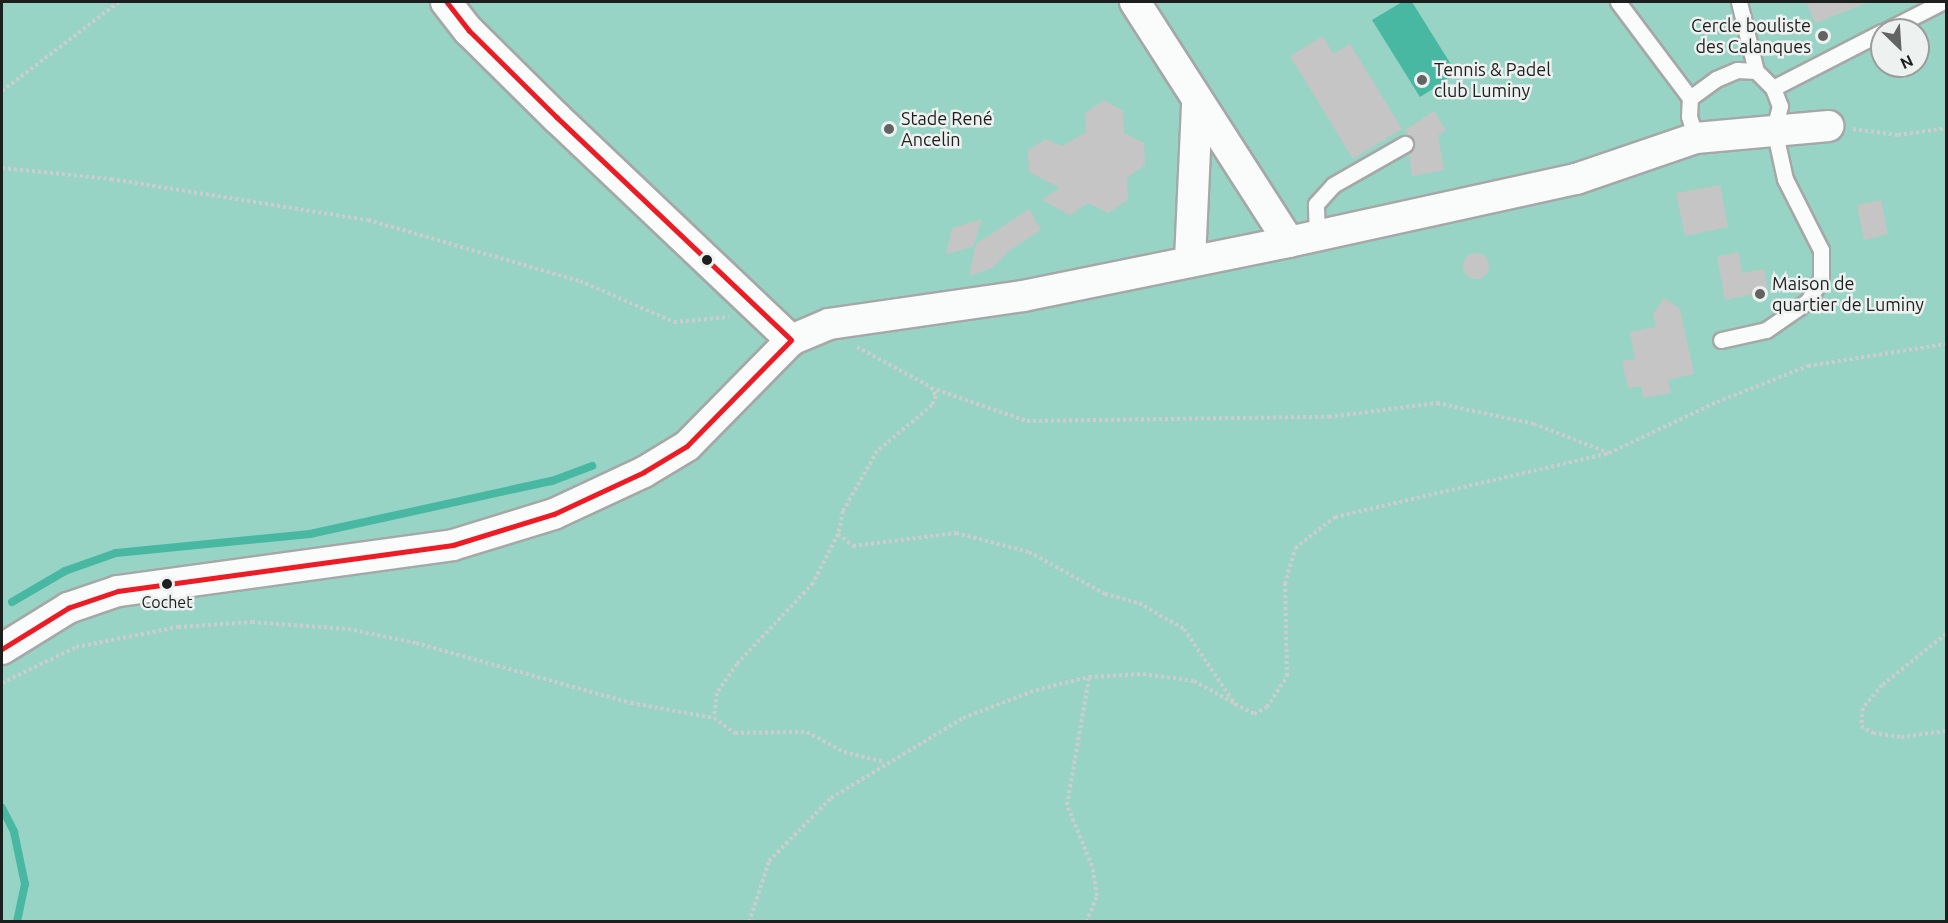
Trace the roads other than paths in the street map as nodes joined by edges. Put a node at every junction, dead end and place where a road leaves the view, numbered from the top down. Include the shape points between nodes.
1 (446, 2) edge
2 (1135, 2) edge
3 (1618, 2) edge
4 (1739, 2) edge
5 (1942, 2) edge
6 (1911, 18) edge
7 (1870, 38) edge
8 (1756, 71) junction
9 (1773, 88) junction
10 (1690, 98) junction
11 (1197, 103) junction
12 (1828, 126) road end
13 (1774, 129) junction
14 (1696, 138) junction
15 (1405, 144) dead end
16 (1303, 239) junction
17 (1190, 260) junction
18 (791, 340) junction
19 (1720, 340) dead end
20 (2, 649) edge

1 - 18 street via 469,32
2 - 11 street
3 - 10 lane
4 - 8 lane
5 - 6 lane
7 - 9 lane
8 - 9 lane
8 - 10 lane via 1737,70 1716,79
9 - 13 lane via 1780,106
10 - 14 lane via 1689,116
11 - 16 street
11 - 17 street
12 - 13 street
13 - 14 street
13 - 19 lane via 1785,179 1821,250 1821,279 1808,301 1766,330
14 - 16 street via 1576,179
15 - 16 lane via 1333,185 1316,204
16 - 17 street
17 - 18 street via 1023,296 829,324
18 - 20 street via 687,446 644,472 554,514 453,546 118,591 68,608

